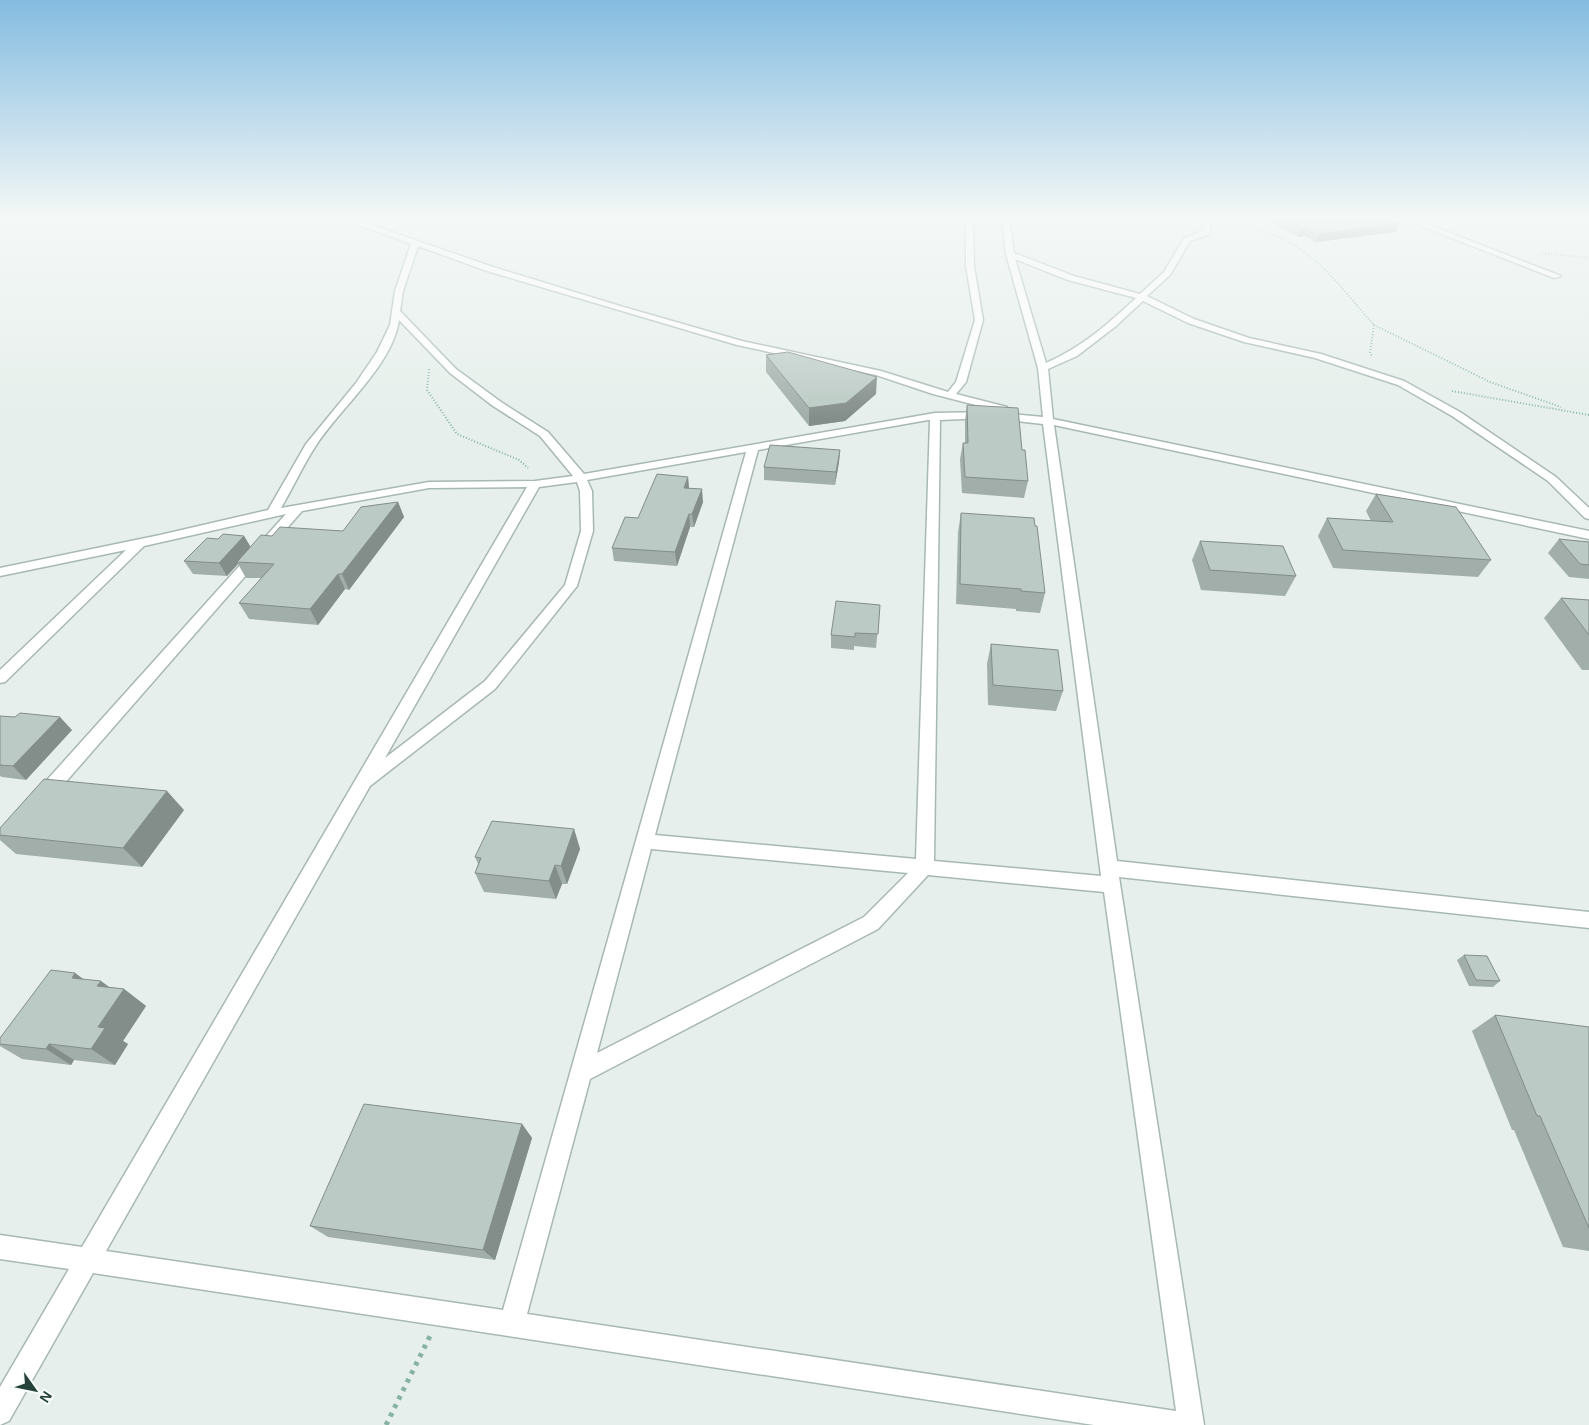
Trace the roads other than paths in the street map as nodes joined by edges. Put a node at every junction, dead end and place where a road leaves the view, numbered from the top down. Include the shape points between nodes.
1 (401, 286) edge
2 (546, 286) edge
3 (973, 286) edge
4 (1019, 286) edge
5 (1099, 286) edge
6 (1154, 286) edge
7 (1142, 297) junction
8 (397, 313) junction
9 (1043, 368) junction
10 (950, 396) junction
11 (935, 416) junction
12 (1048, 420) junction
13 (753, 447) junction
14 (581, 478) junction
15 (539, 483) junction
16 (298, 508) junction
17 (272, 513) junction
18 (1589, 515) edge
19 (1589, 535) edge
20 (140, 543) junction
21 (0, 572) edge
22 (0, 678) edge
23 (361, 785) junction
24 (33, 807) edge
25 (646, 841) junction
26 (925, 867) junction
27 (1110, 877) junction
28 (1589, 920) edge
29 (583, 1071) junction
30 (0, 1247) edge
31 (87, 1260) junction
32 (512, 1324) junction
33 (0, 1412) edge
34 (1181, 1425) edge
35 (1191, 1425) edge

1 - 8 street
2 - 10 street via 740,343 878,372
3 - 10 street via 979,320 961,382
4 - 9 street
5 - 7 street
6 - 7 street
7 - 9 street via 1074,354
7 - 18 street via 1191,322 1247,340 1318,356 1401,383 1456,414 1552,479
8 - 14 street via 453,371 544,434
8 - 17 street via 389,337 372,368 316,438
9 - 12 street
10 - 12 street
11 - 12 street via 989,415
11 - 13 street
11 - 26 street
12 - 19 street
12 - 27 street
13 - 14 street
13 - 25 street
14 - 15 street
14 - 23 street via 586,491 587,531 571,586 490,685
15 - 16 street via 429,485
15 - 23 street
16 - 17 street
16 - 24 street
17 - 20 street
20 - 21 street
20 - 22 street
23 - 31 street
25 - 26 street
25 - 29 street
26 - 27 street
26 - 29 street via 871,922
27 - 28 street
27 - 35 street
29 - 32 street
30 - 31 street
31 - 32 street
31 - 33 street
32 - 34 street

